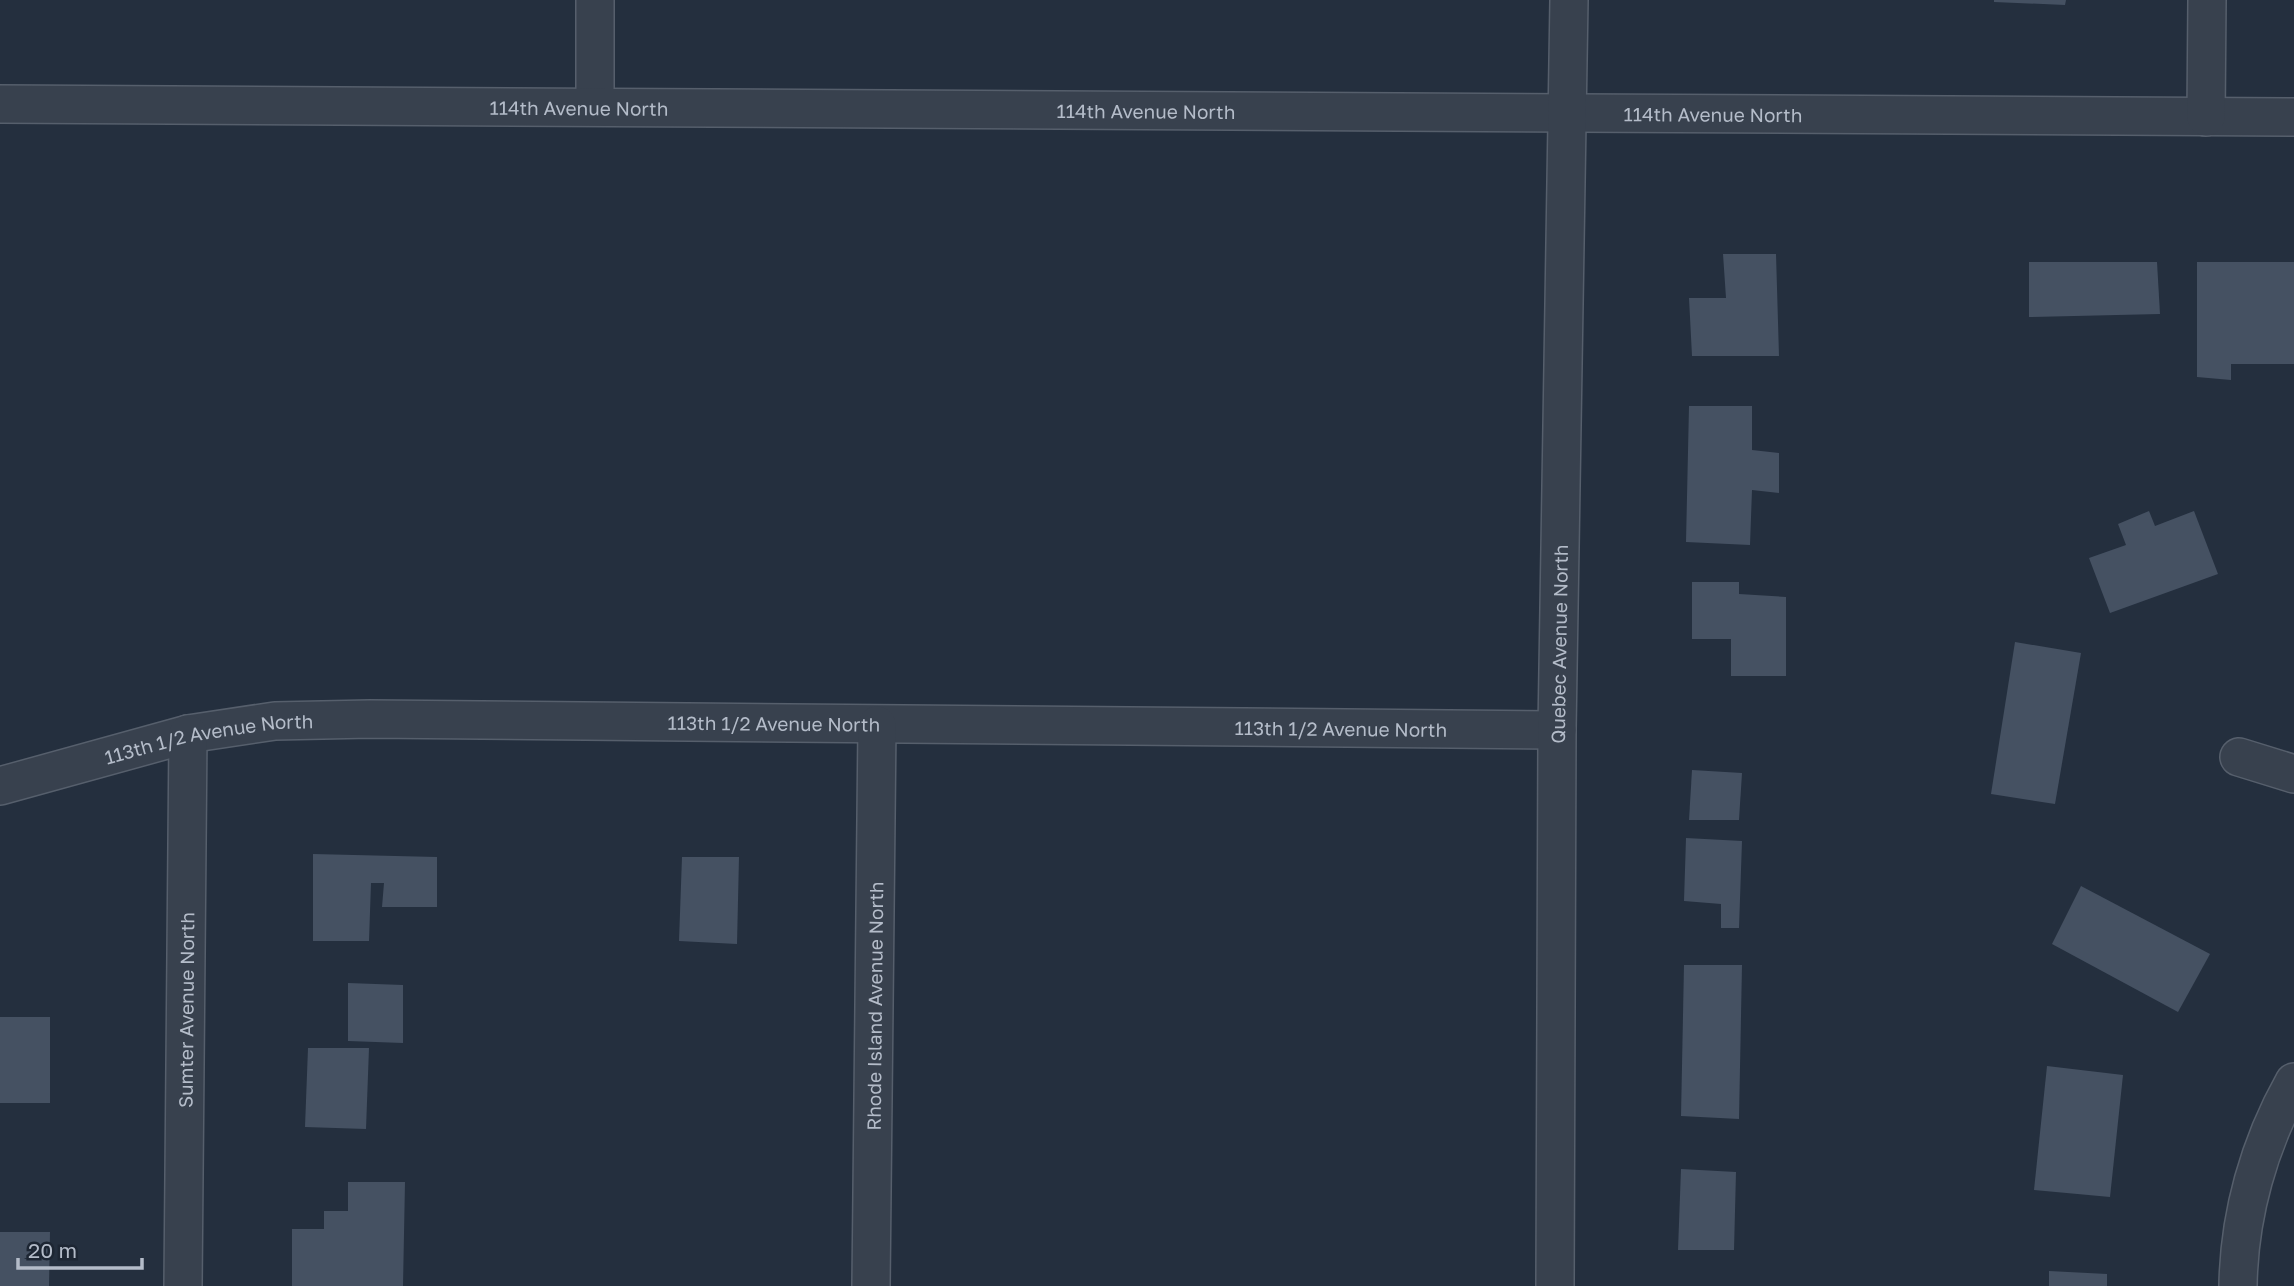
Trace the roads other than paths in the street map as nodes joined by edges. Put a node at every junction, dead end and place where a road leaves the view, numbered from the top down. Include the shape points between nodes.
1 (595, 0) edge
2 (1569, 0) edge
3 (2207, 0) edge
4 (0, 104) edge
5 (595, 106) junction
6 (1568, 113) junction
7 (2206, 117) junction
8 (2294, 117) edge
9 (877, 725) junction
10 (1557, 730) junction
11 (188, 734) junction
12 (2239, 757) dead end
13 (2294, 774) edge
14 (0, 786) edge
15 (2294, 1082) edge
16 (183, 1286) edge
17 (871, 1286) edge
18 (1555, 1286) edge
19 (2238, 1286) edge

1 - 5 street
2 - 6 street, Quebec Avenue North
3 - 7 street
4 - 5 street, 114th Avenue North
5 - 6 street, 114th Avenue North
6 - 7 street, 114th Avenue North
6 - 10 street, Quebec Avenue North
7 - 8 street, 114th Avenue North
9 - 10 street, 113th 1/2 Avenue North
9 - 11 street, 113th 1/2 Avenue North via 356,719 275,721
9 - 17 street, Rhode Island Avenue North
10 - 18 street, Quebec Avenue North
11 - 14 street, 113th 1/2 Avenue North
11 - 16 street, Sumter Avenue North
12 - 13 street
15 - 19 street via 2277,1111 2249,1193

